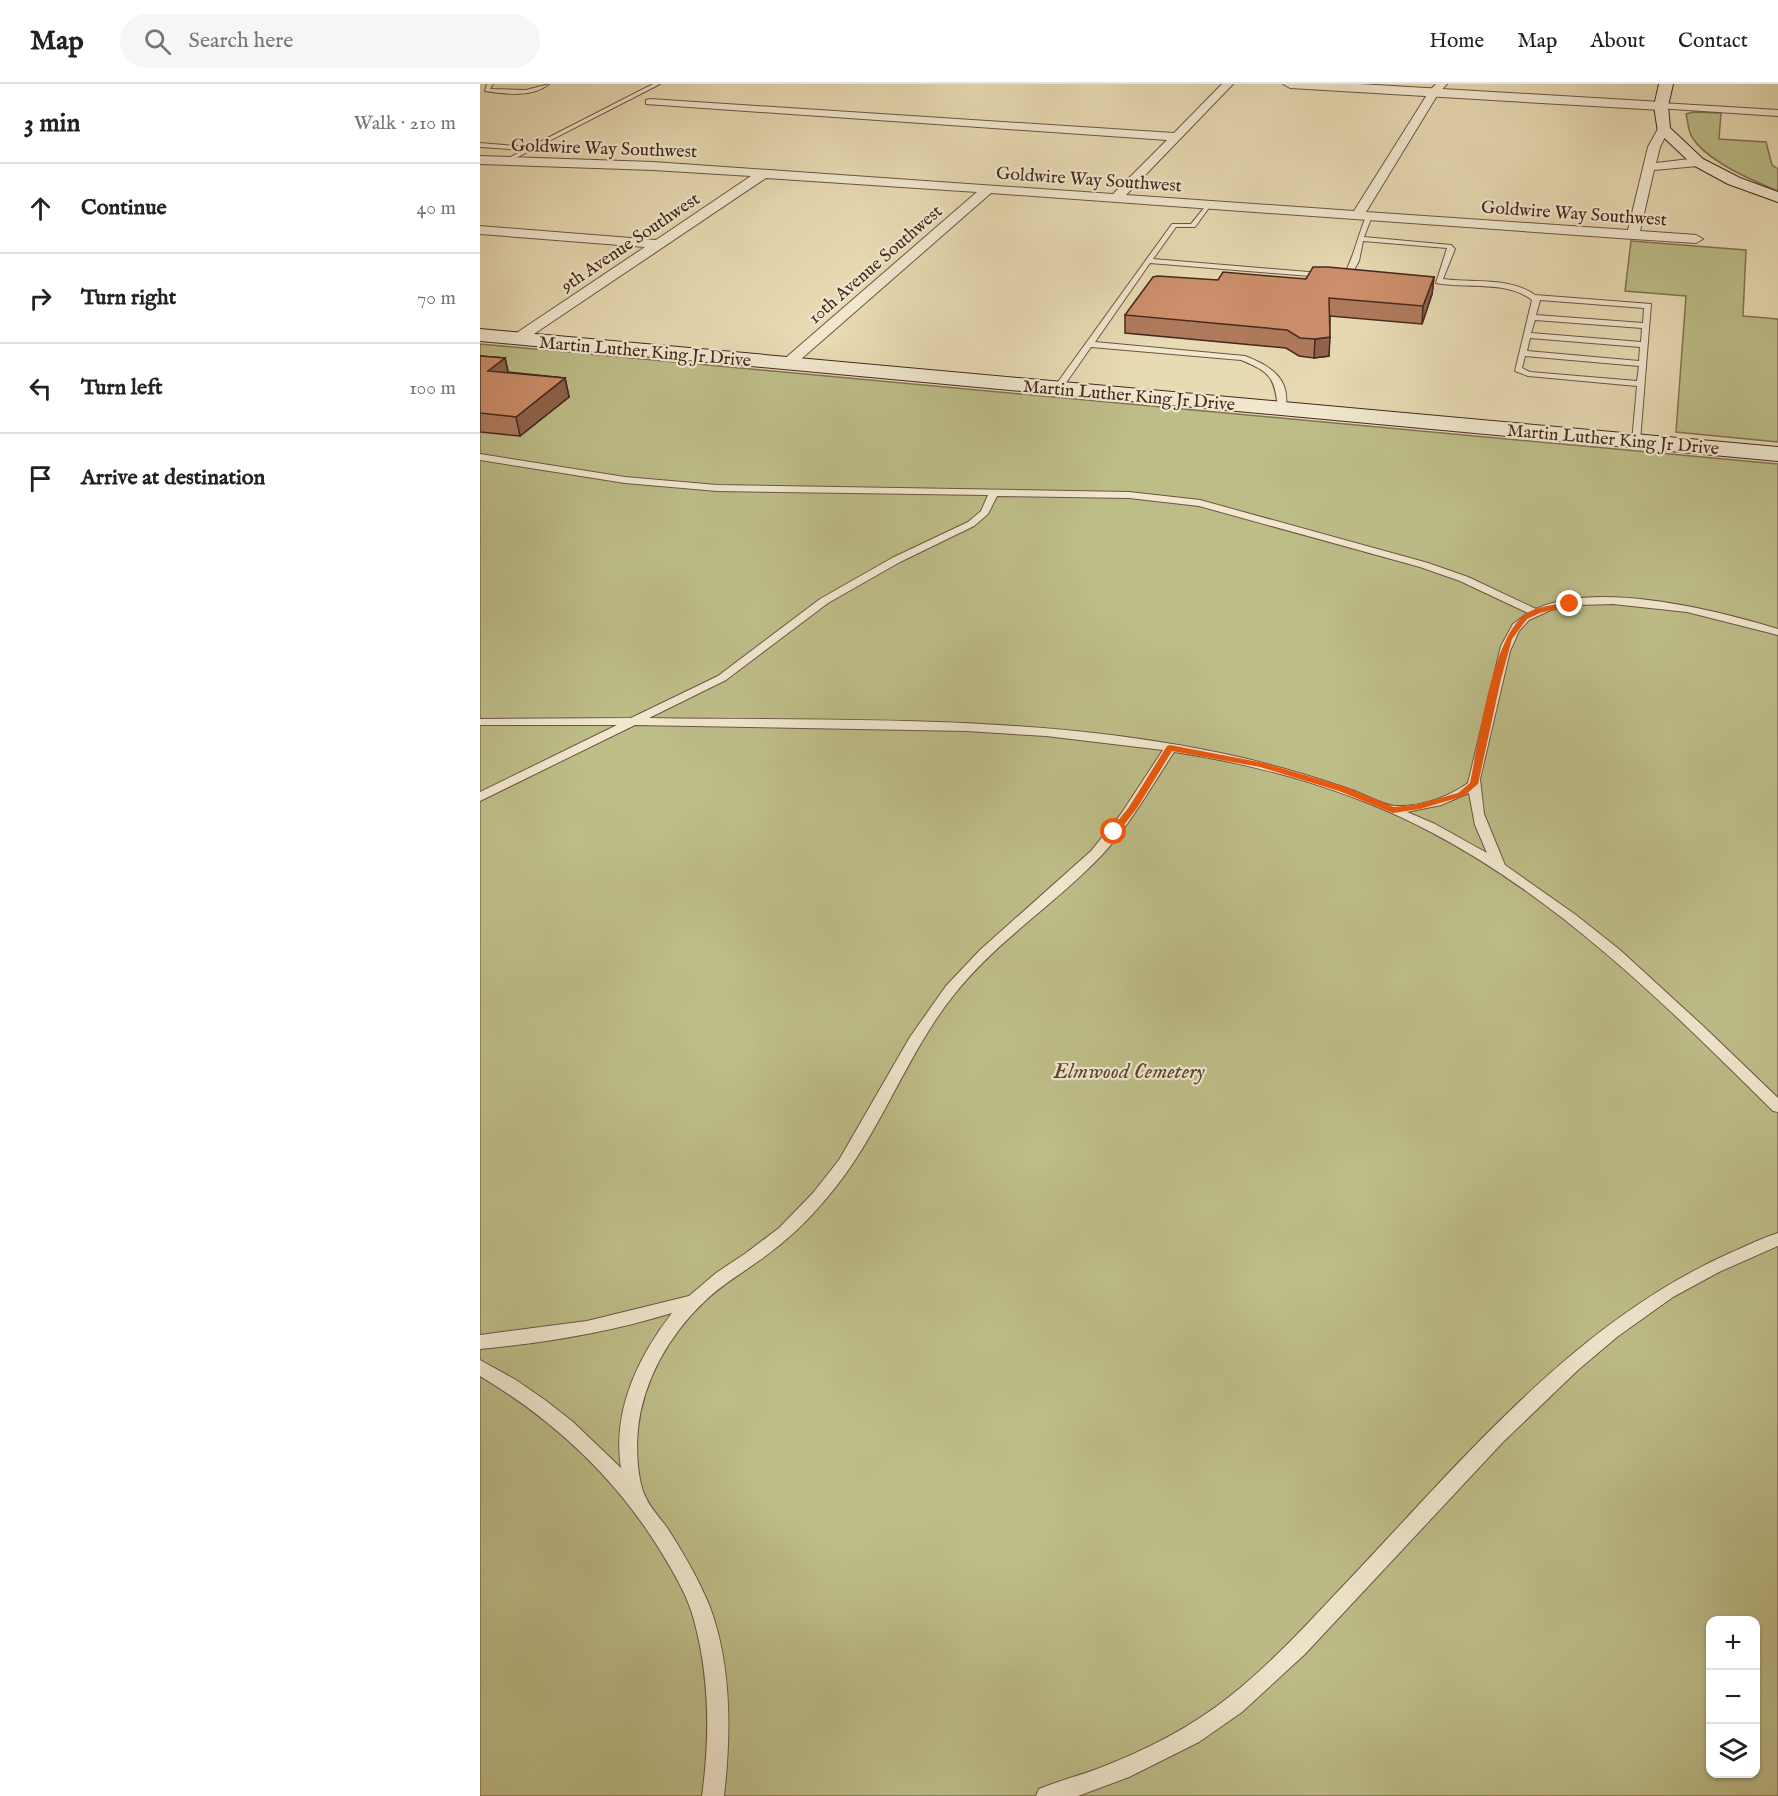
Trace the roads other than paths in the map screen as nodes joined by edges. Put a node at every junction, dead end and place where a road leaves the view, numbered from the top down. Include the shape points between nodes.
1 (546, 84) edge
2 (657, 84) edge
3 (1228, 84) edge
4 (1290, 84) edge
5 (1666, 84) edge
6 (488, 87) edge
7 (1438, 88) edge
8 (480, 92) edge
9 (650, 102) dead end
10 (1661, 106) junction
11 (1778, 113) edge
12 (1663, 129) junction
13 (1176, 137) junction
14 (480, 145) edge
15 (530, 148) junction
16 (480, 160) edge
17 (504, 162) junction
18 (1698, 162) junction
19 (1650, 167) junction
20 (763, 174) junction
21 (986, 191) junction
22 (1778, 197) edge
23 (1117, 198) junction
24 (1208, 205) junction
25 (1363, 216) junction
26 (480, 230) edge
27 (1633, 235) junction
28 (1696, 238) dead end
29 (1360, 239) junction
30 (658, 244) junction
31 (1148, 261) junction
32 (1535, 297) junction
33 (1532, 317) junction
34 (1646, 326) junction
35 (480, 335) edge
36 (1527, 335) junction
37 (517, 339) junction
38 (1089, 344) junction
39 (1645, 345) junction
40 (1522, 353) junction
41 (787, 364) junction
42 (1643, 364) junction
43 (1642, 384) junction
44 (1058, 388) junction
45 (1282, 409) junction
46 (1636, 441) junction
47 (480, 447) edge
48 (1778, 454) edge
49 (485, 458) edge
50 (994, 493) junction
51 (1535, 612) junction
52 (1778, 632) edge
53 (480, 722) edge
54 (632, 722) junction
55 (1170, 748) junction
56 (1474, 784) junction
57 (480, 797) edge
58 (1393, 810) junction
59 (1500, 868) junction
60 (1778, 1107) edge
61 (1778, 1239) edge
62 (694, 1300) junction
63 (480, 1342) edge
64 (480, 1367) edge
65 (636, 1501) junction
66 (713, 1796) edge
67 (1047, 1796) edge

1 - 6 lane via 540,89 517,92
2 - 15 lane
3 - 13 street
4 - 7 main road
5 - 10 main road
6 - 8 lane
7 - 10 main road
7 - 25 street
9 - 13 street
10 - 11 street
10 - 12 main road
12 - 18 main road
12 - 19 street
13 - 23 street
14 - 15 lane
15 - 17 lane
16 - 17 street, Goldwire Way Southwest
17 - 20 street, Goldwire Way Southwest
18 - 19 street
18 - 22 main road
19 - 27 street
20 - 21 street, Goldwire Way Southwest
20 - 30 street, 9th Avenue Southwest
21 - 23 street, Goldwire Way Southwest
21 - 41 street, 10th Avenue Southwest
23 - 24 street, Goldwire Way Southwest
24 - 25 street, Goldwire Way Southwest
24 - 31 lane via 1193,226 1174,225
25 - 27 street, Goldwire Way Southwest
25 - 29 lane
26 - 30 street
27 - 28 street, Goldwire Way Southwest
29 - 31 lane via 1346,277
29 - 32 lane via 1449,246 1439,281 1518,289
30 - 37 street, 9th Avenue Southwest
31 - 38 lane
32 - 33 lane
32 - 34 lane via 1648,306
33 - 34 lane
33 - 36 lane
34 - 39 lane
35 - 37 main road, Martin Luther King Jr Drive
36 - 39 lane
36 - 40 lane
37 - 41 main road, Martin Luther King Jr Drive
38 - 44 lane
38 - 45 lane via 1242,358 1266,367 1280,382
39 - 42 lane
40 - 42 lane
40 - 43 lane via 1518,369 1528,374
41 - 44 main road, Martin Luther King Jr Drive
42 - 43 lane
43 - 46 lane
44 - 45 main road, Martin Luther King Jr Drive
45 - 46 main road, Martin Luther King Jr Drive
46 - 48 main road, Martin Luther King Jr Drive
47 - 49 lane via 485,450
49 - 50 lane via 626,480 717,488
50 - 51 lane via 1129,495 1200,503 1424,565
50 - 54 lane via 985,512 971,524 862,579 824,602 722,678
51 - 52 lane via 1595,601 1645,603 1740,620
51 - 56 lane via 1516,626 1509,639
53 - 54 lane
54 - 55 lane via 975,728 1076,735
54 - 57 lane
55 - 58 lane via 1261,765 1342,789
55 - 62 lane via 1132,808 1097,852 976,960 930,1015 910,1045 871,1123 828,1187 784,1233
56 - 58 lane via 1444,801
56 - 59 lane via 1478,815
58 - 59 lane
59 - 60 lane via 1642,976
61 - 67 lane via 1694,1277 1654,1301 1559,1375 1283,1663 1235,1706 1144,1761
62 - 63 lane via 575,1332
62 - 65 lane via 663,1336 645,1371 630,1416 628,1454
64 - 65 lane via 505,1381 569,1430 606,1463
65 - 66 lane via 662,1534 704,1619 712,1658 719,1743

